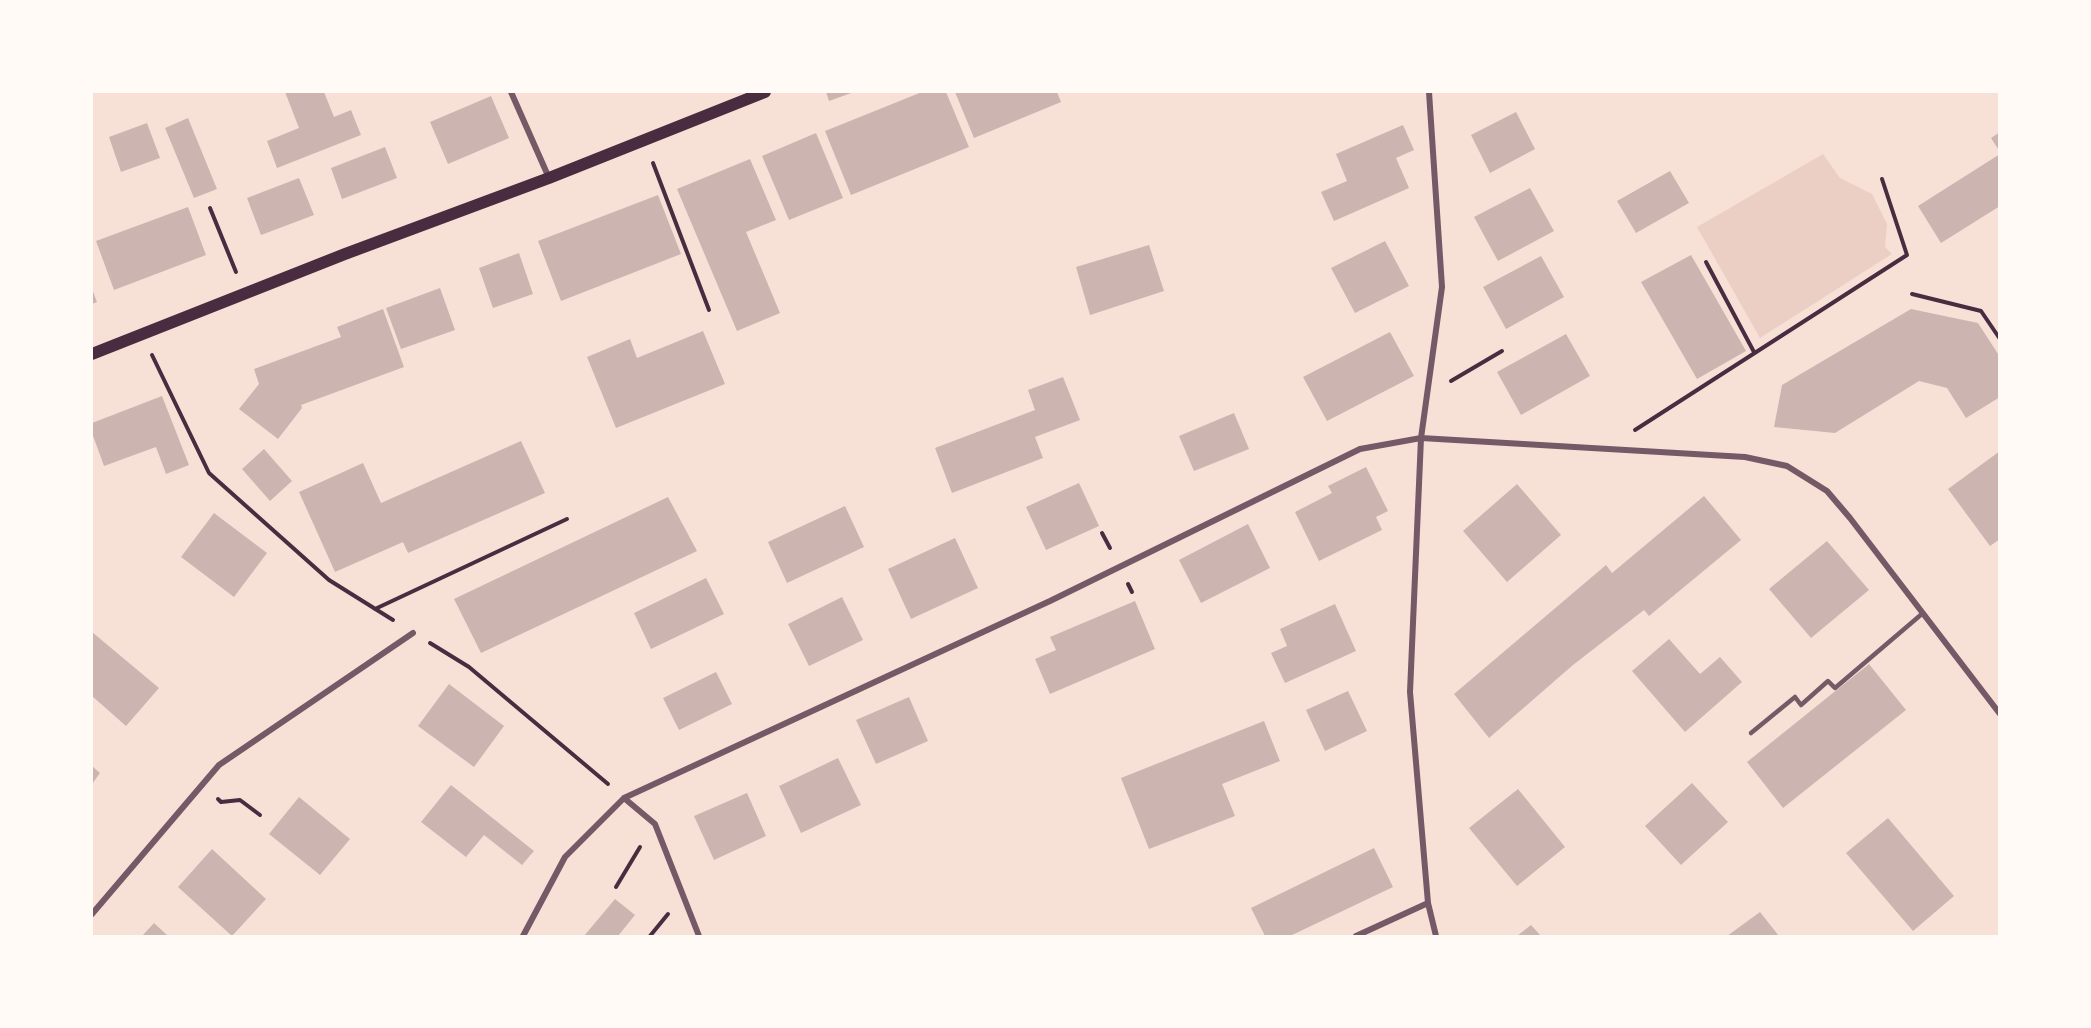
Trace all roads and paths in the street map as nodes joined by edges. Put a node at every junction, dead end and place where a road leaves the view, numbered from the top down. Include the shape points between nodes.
1 (511, 92) edge
2 (765, 92) edge
3 (1429, 92) edge
4 (644, 140) junction
5 (549, 178) junction
6 (1881, 179) dead end
7 (210, 208) dead end
8 (1706, 262) dead end
9 (244, 293) junction
10 (1912, 294) dead end
11 (709, 310) dead end
12 (142, 333) junction
13 (2000, 339) edge
14 (1502, 351) dead end
15 (1754, 352) junction
16 (92, 354) edge
17 (1427, 395) junction
18 (1421, 438) junction
19 (1634, 452) junction
20 (567, 519) dead end
21 (375, 609) junction
22 (1923, 613) junction
23 (413, 633) junction
24 (2000, 714) edge
25 (1751, 733) dead end
26 (201, 786) junction
27 (624, 798) junction
28 (260, 815) dead end
29 (655, 824) junction
30 (615, 887) dead end
31 (1428, 903) junction
32 (92, 914) edge
33 (523, 936) edge
34 (699, 936) edge
35 (1356, 936) edge
36 (1436, 936) edge

1 - 5 street
2 - 4 main road
3 - 17 street via 1442,286
4 - 5 main road
4 - 11 path
5 - 9 main road
6 - 15 path via 1907,255
7 - 9 path
8 - 15 path
9 - 12 main road
10 - 13 path via 1981,311
12 - 16 main road
12 - 21 path via 209,473 329,580
14 - 17 path
15 - 19 path via 1635,428
17 - 18 street
18 - 19 street
18 - 27 street via 1360,449 1050,601
18 - 31 street via 1410,692
19 - 22 street via 1745,457 1787,466 1827,491
20 - 21 path
21 - 23 path
22 - 24 street
22 - 25 lane via 1835,688 1828,681 1801,705 1795,697
23 - 26 street via 219,765
23 - 27 path via 469,667
26 - 28 path via 221,802 240,800
26 - 32 street
27 - 29 street
27 - 33 street via 565,857
29 - 30 path
29 - 34 street
31 - 35 street
31 - 36 street

